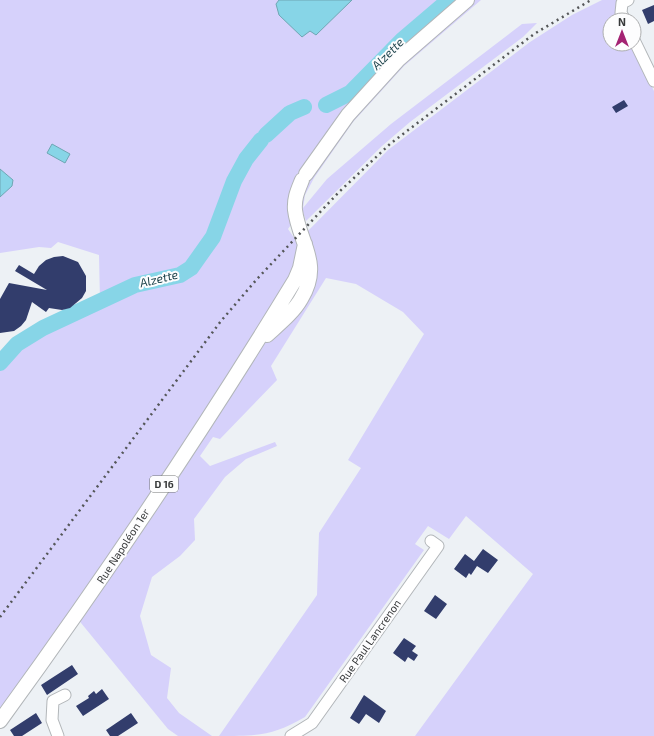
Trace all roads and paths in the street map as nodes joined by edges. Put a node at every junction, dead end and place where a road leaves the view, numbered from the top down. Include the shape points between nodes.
1 (467, 0) edge
2 (625, 1) edge
3 (621, 12) edge
4 (640, 52) edge
5 (654, 81) edge
6 (431, 541) dead end
7 (65, 695) dead end
8 (0, 721) edge
9 (58, 736) edge
10 (291, 736) edge

1 - 8 main road, Rue Napoléon 1er / D 16 via 393,66 348,115 304,177 296,195 296,210 311,270 301,299 254,348 71,623
2 - 3 street
4 - 5 street
6 - 10 street, Rue Paul Lancrenon via 438,546 312,723
7 - 9 street via 53,701 52,720

